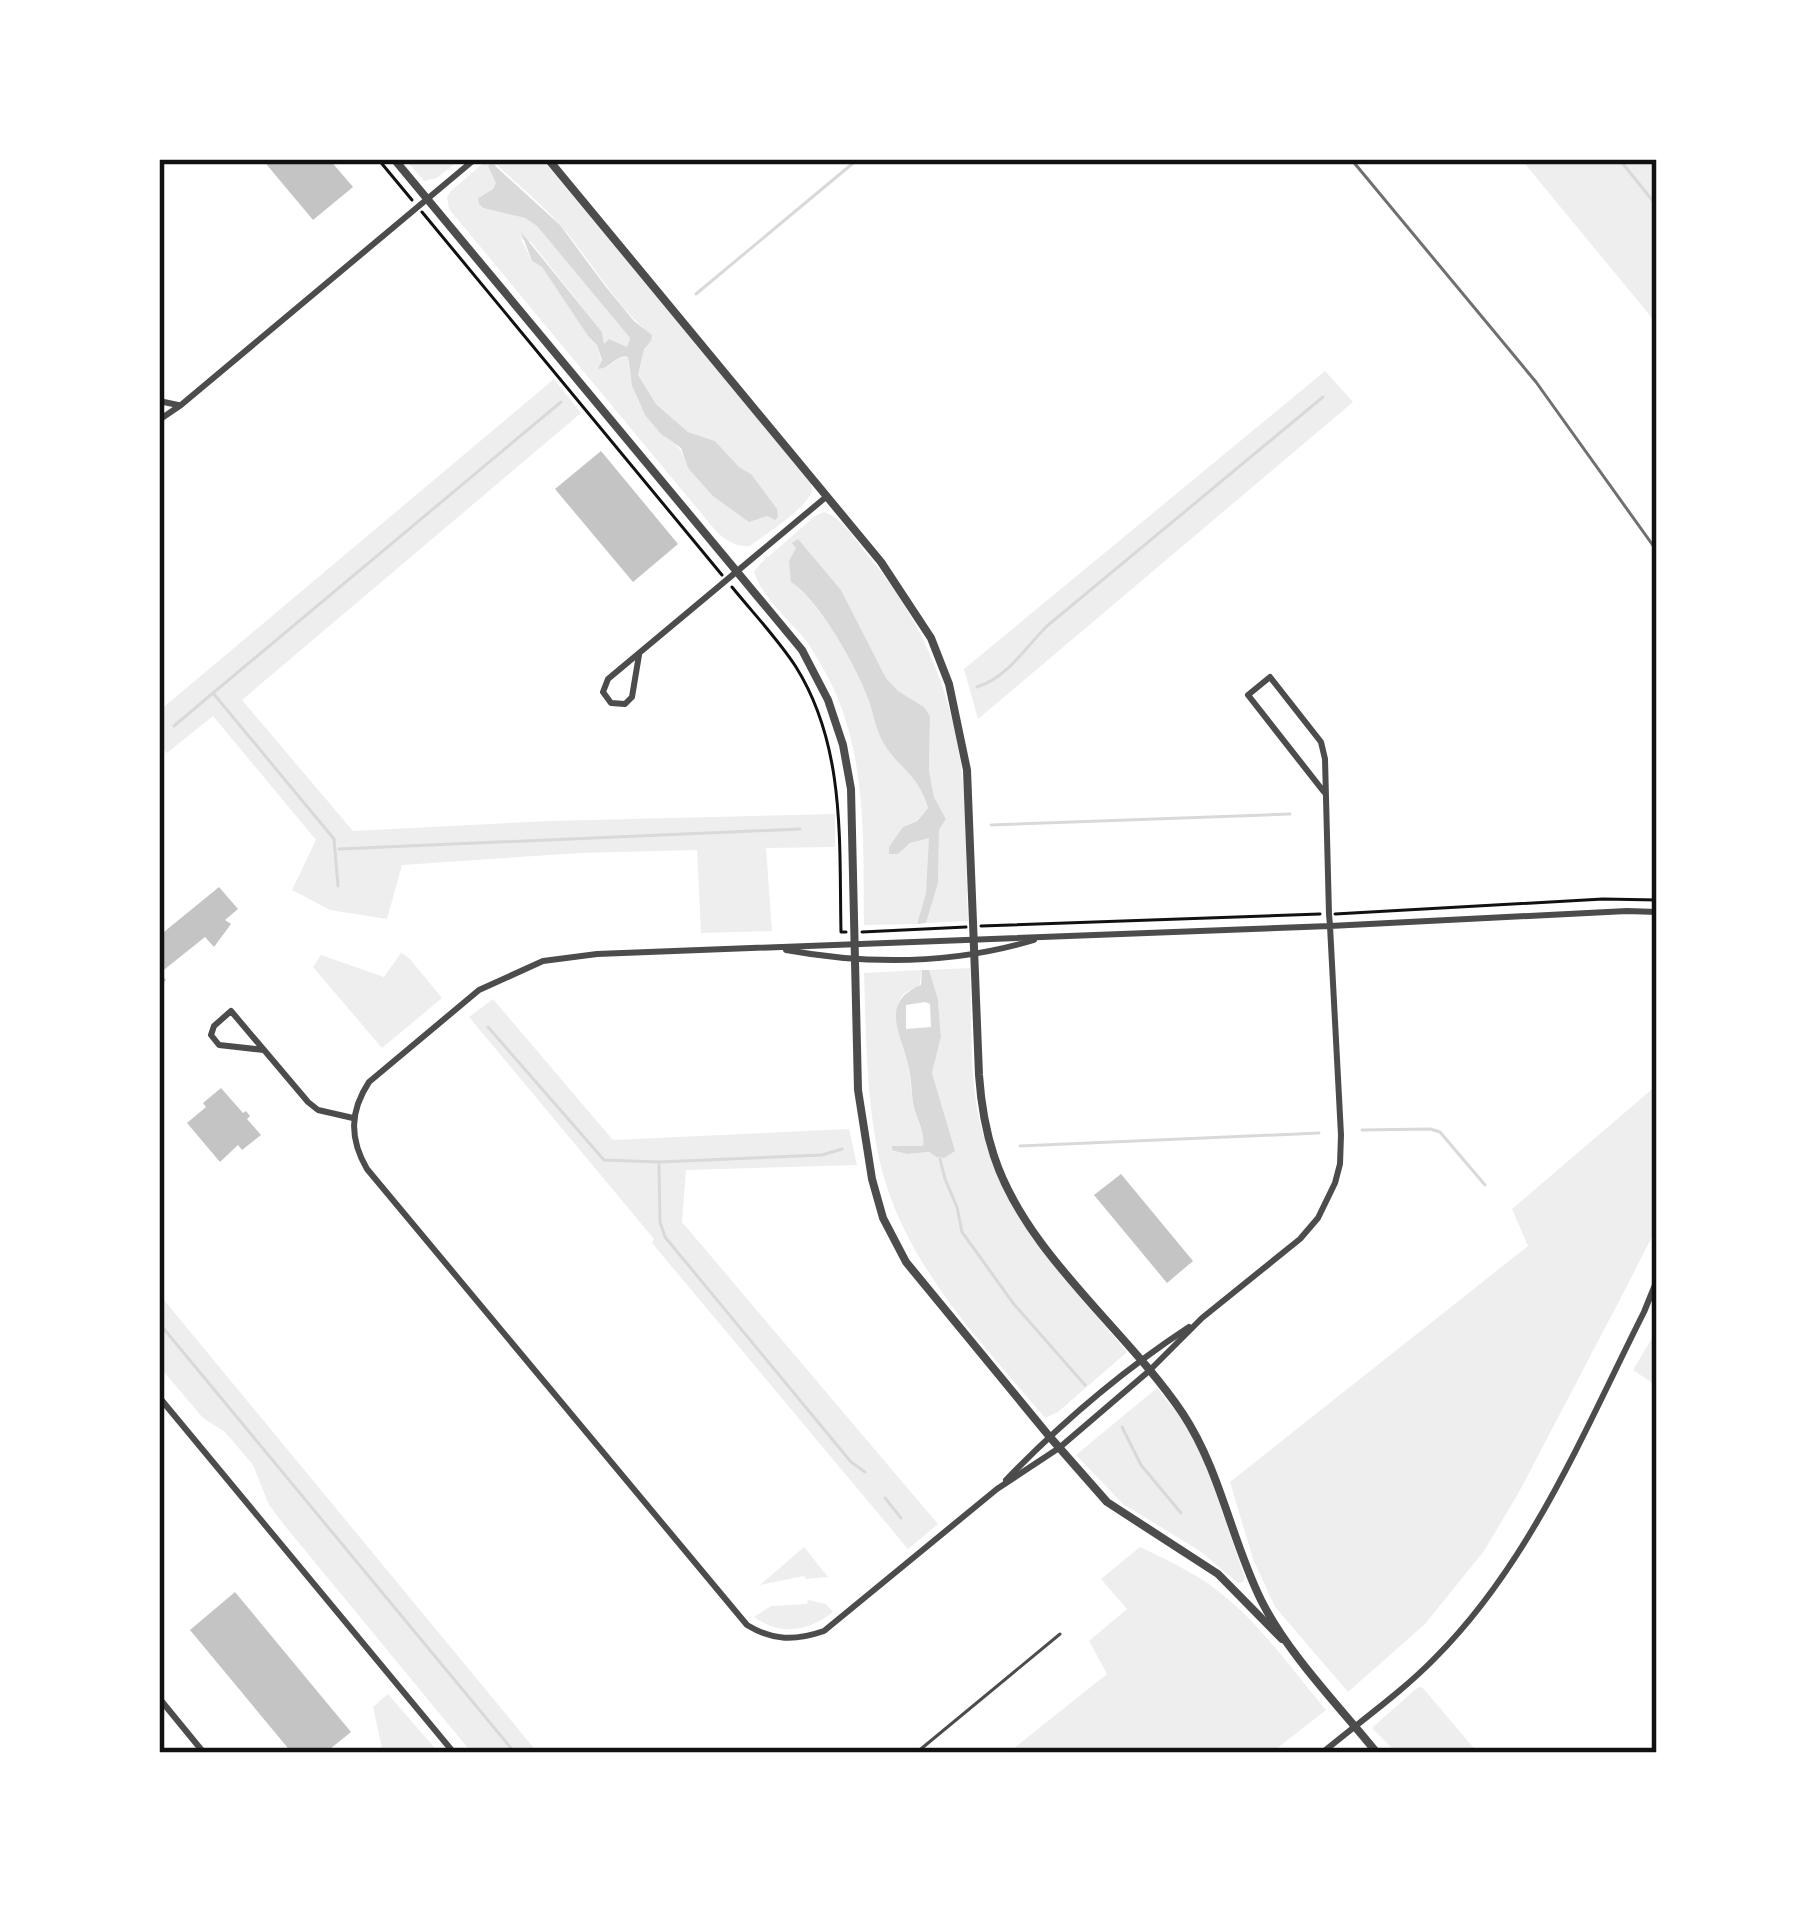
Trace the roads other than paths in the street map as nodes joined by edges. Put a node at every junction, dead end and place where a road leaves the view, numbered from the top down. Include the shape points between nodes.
1 (394, 159) edge
2 (475, 159) edge
3 (548, 159) edge
4 (427, 198) junction
5 (159, 401) edge
6 (182, 405) junction
7 (159, 420) edge
8 (828, 496) junction
9 (737, 571) junction
10 (638, 655) junction
11 (1324, 792) junction
12 (1657, 912) edge
13 (1330, 926) junction
14 (1043, 938) junction
15 (975, 940) junction
16 (854, 944) junction
17 (774, 948) junction
18 (975, 956) junction
19 (853, 960) junction
20 (264, 1050) junction
21 (353, 1118) junction
22 (1657, 1280) edge
23 (1657, 1300) edge
24 (1644, 1312) junction
25 (1202, 1318) junction
26 (1140, 1360) junction
27 (1149, 1371) junction
28 (159, 1396) edge
29 (1048, 1436) junction
30 (1058, 1448) junction
31 (997, 1490) junction
32 (1060, 1634) dead end
33 (1298, 1655) junction
34 (159, 1698) edge
35 (204, 1753) edge
36 (454, 1753) edge
37 (916, 1753) edge
38 (1322, 1753) edge
39 (1377, 1753) edge

1 - 4 street
2 - 4 street
3 - 8 street
4 - 6 street
4 - 9 street
5 - 6 street
6 - 7 street
8 - 9 street
8 - 15 street via 902,591 949,684 967,770
9 - 10 street
9 - 16 street via 802,650 828,700 851,789
10 - 10 street via 605,683 611,704 632,697
11 - 11 street via 1322,742 1270,677 1248,695
11 - 13 street
12 - 13 street
13 - 14 street
13 - 25 street via 1341,1135 1335,1183 1300,1238
14 - 15 street
14 - 18 street
15 - 16 street
15 - 18 street
16 - 17 street
16 - 19 street
17 - 19 street
17 - 21 street via 543,962 479,990 369,1082
18 - 19 street
18 - 26 street via 982,1112 994,1158 1028,1225
19 - 29 street via 858,1090 884,1218 906,1262
20 - 20 street via 231,1011 214,1026 219,1045
20 - 21 street via 318,1110
21 - 31 street via 367,1169 755,1630 787,1640 824,1631
22 - 24 street
23 - 24 street
24 - 38 street via 1544,1509 1494,1587 1435,1659
25 - 26 street
25 - 27 street
26 - 27 street
26 - 29 street
27 - 30 street
27 - 33 street via 1204,1450 1262,1604
28 - 36 street
29 - 30 street
29 - 31 street
30 - 31 street
30 - 33 street via 1107,1502 1218,1574
32 - 37 lane
33 - 39 street
34 - 35 street

